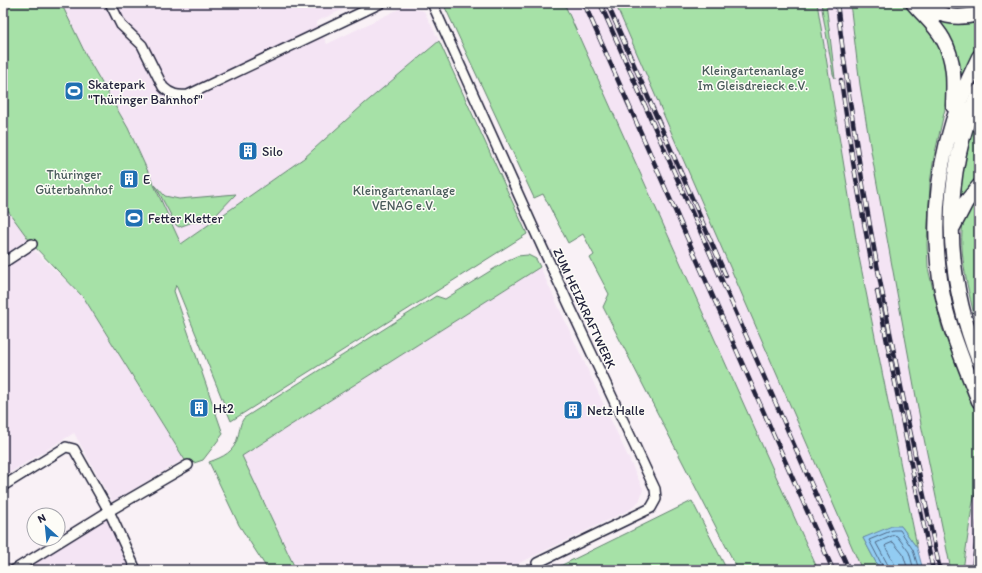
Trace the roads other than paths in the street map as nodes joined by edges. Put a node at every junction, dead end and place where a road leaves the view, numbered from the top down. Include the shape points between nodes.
1 (110, 3) edge
2 (381, 3) edge
3 (432, 3) edge
4 (913, 3) edge
5 (918, 3) edge
6 (979, 14) edge
7 (979, 57) edge
8 (979, 91) edge
9 (953, 118) junction
10 (979, 186) edge
11 (951, 231) junction
12 (32, 244) dead end
13 (3, 263) edge
14 (979, 361) edge
15 (979, 401) edge
16 (188, 465) dead end
17 (3, 486) edge
18 (109, 511) junction
19 (537, 564) dead end
20 (14, 570) edge
21 (136, 570) edge

1 - 2 street via 121,24 142,45 163,87 179,96 188,95
3 - 19 street, ZUM HEIZKRAFTWERK via 655,489 656,499 651,508
4 - 9 main road via 936,28 949,51 953,66
5 - 6 main road via 946,16
7 - 9 main road
8 - 11 main road via 957,162
9 - 15 main road via 939,185 938,260 951,328
10 - 11 main road via 966,202
11 - 14 main road via 952,256 961,306
12 - 13 street
16 - 18 street
17 - 18 street via 66,447 74,449
18 - 20 street
18 - 21 street

